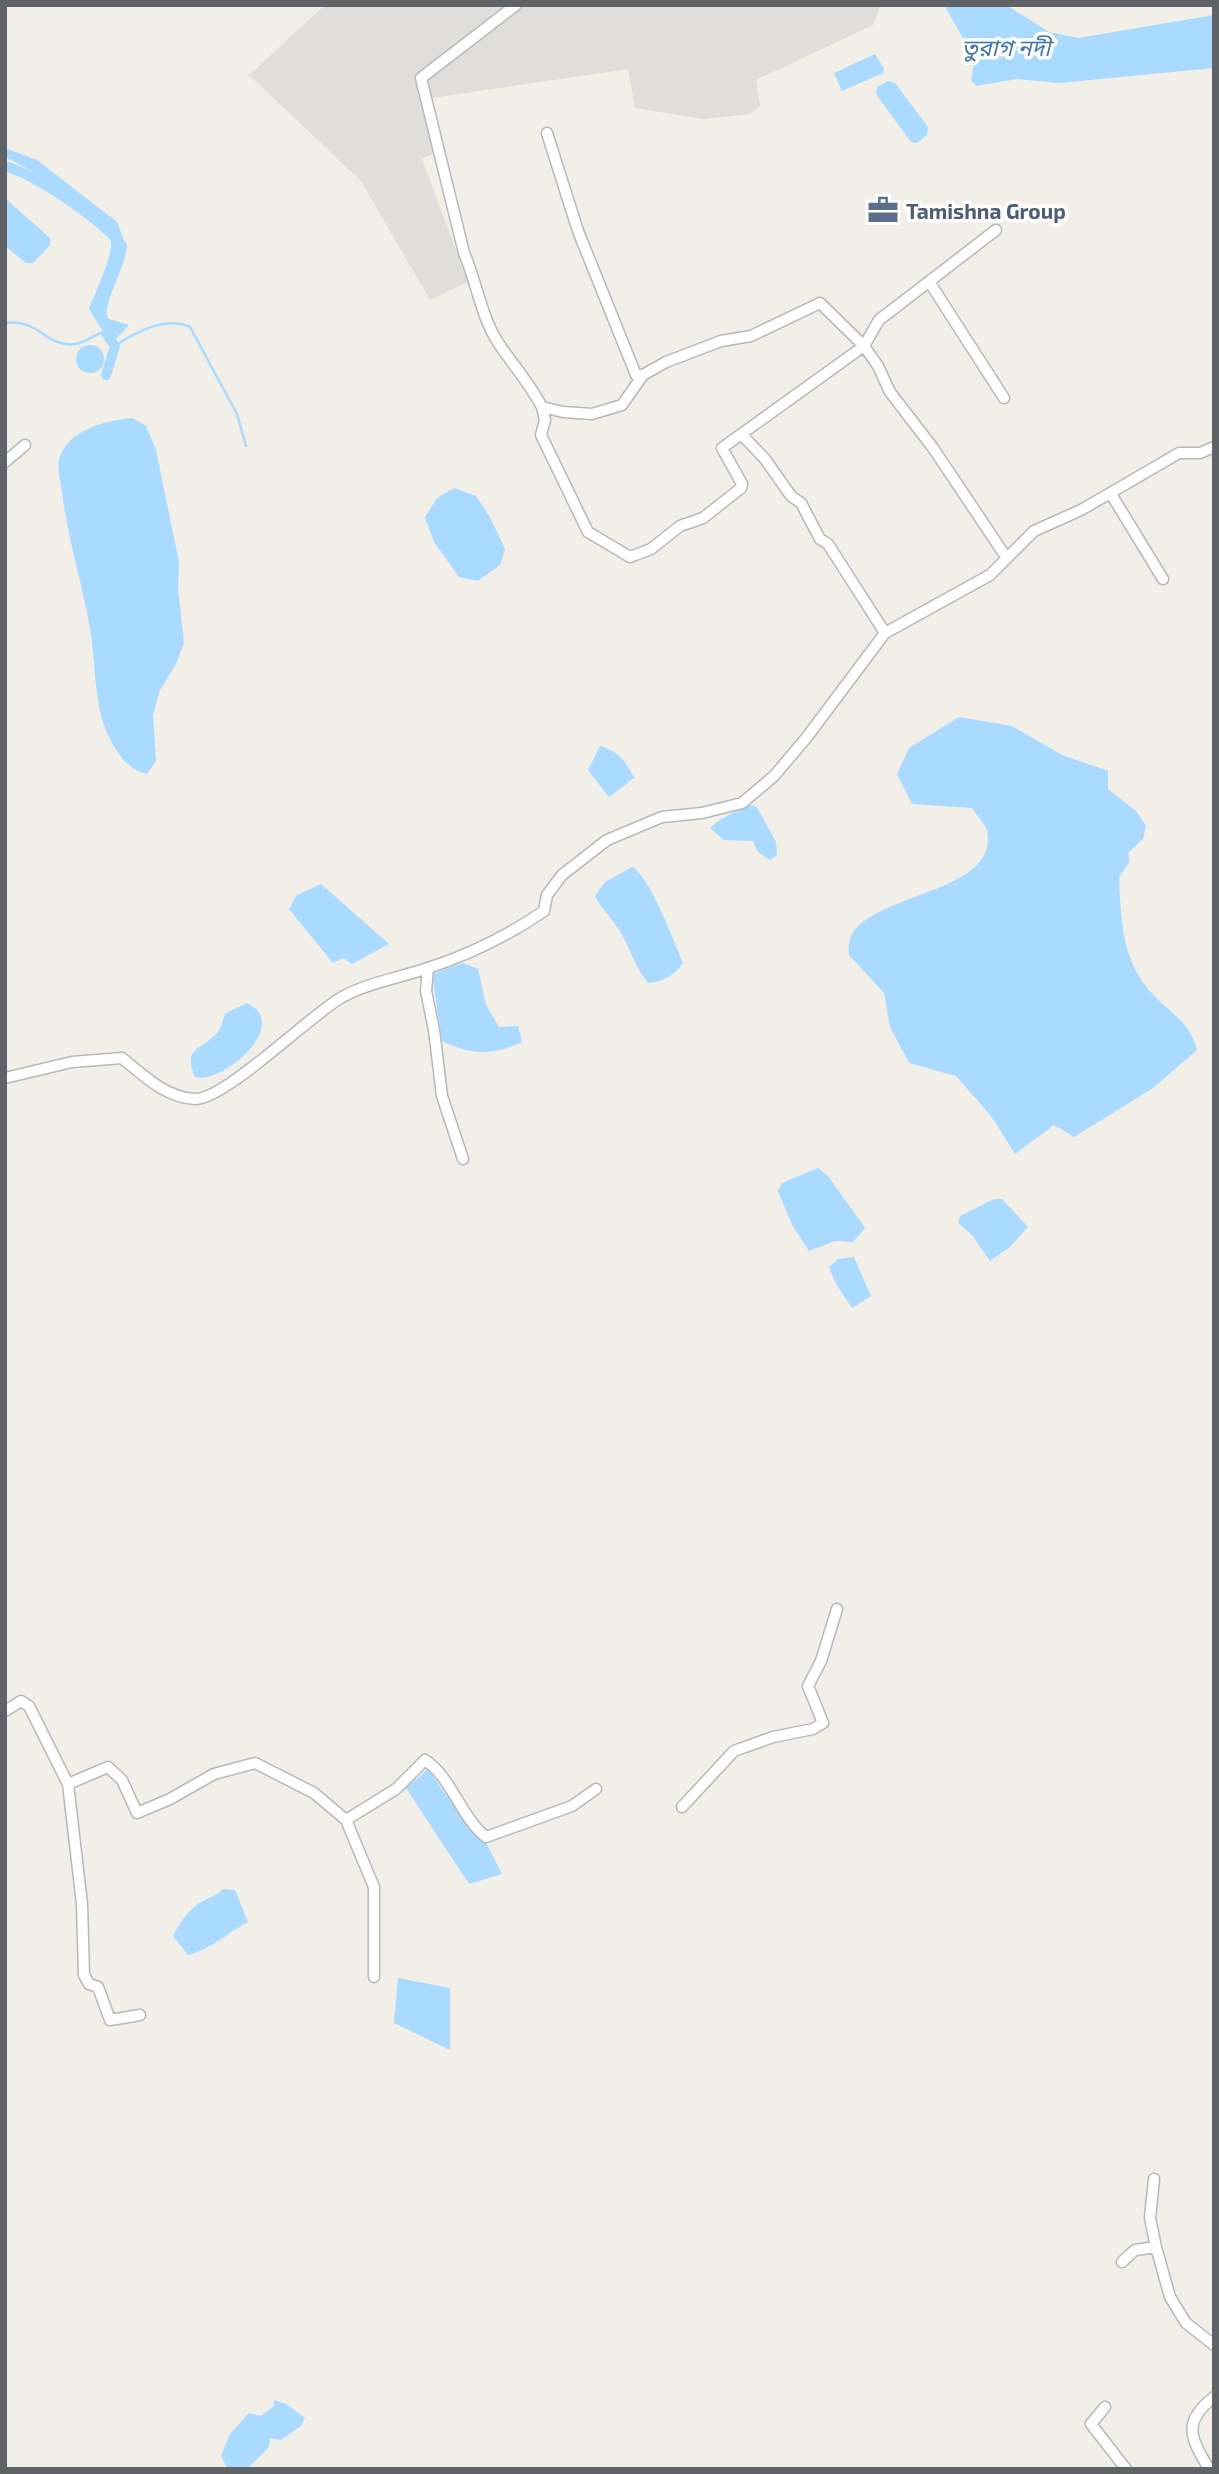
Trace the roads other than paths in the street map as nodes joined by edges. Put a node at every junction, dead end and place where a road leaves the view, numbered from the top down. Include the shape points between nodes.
1 (516, 5) edge
2 (547, 132) dead end
3 (996, 230) dead end
4 (930, 283) junction
5 (864, 346) junction
6 (643, 375) junction
7 (1004, 398) dead end
8 (542, 407) junction
9 (742, 435) junction
10 (25, 445) dead end
11 (1214, 447) edge
12 (5, 462) edge
13 (1111, 494) junction
14 (1006, 557) junction
15 (1163, 579) dead end
16 (885, 633) junction
17 (428, 968) junction
18 (5, 1078) edge
19 (463, 1158) dead end
20 (837, 1609) dead end
21 (5, 1711) edge
22 (68, 1784) junction
23 (596, 1789) dead end
24 (682, 1807) dead end
25 (346, 1820) junction
26 (374, 1977) dead end
27 (140, 2015) dead end
28 (1154, 2179) dead end
29 (1156, 2247) junction
30 (1122, 2262) dead end
31 (1214, 2345) edge
32 (1214, 2396) edge
33 (1105, 2407) dead end
34 (1126, 2469) edge
35 (1209, 2469) edge

1 - 8 street via 421,78 483,311 499,344
2 - 6 street via 578,231 636,374
3 - 4 street
4 - 5 street via 879,320
4 - 7 street
5 - 6 street via 820,303 751,336 711,345
5 - 9 street
5 - 14 street via 890,392
6 - 8 street via 622,405 592,414
8 - 9 street via 541,435 581,522 595,539 630,556 651,549 680,526 703,518 741,488 722,448
9 - 16 street via 801,503 820,539 828,544
10 - 12 street
11 - 13 street via 1200,453 1179,453
13 - 14 street via 1034,531
13 - 15 street
14 - 16 street via 990,575
16 - 17 street via 807,737 774,776 742,803 662,817 607,840 562,875 547,895 544,911 503,939
17 - 18 street via 339,998 264,1058 196,1100 163,1091 122,1058 72,1062
17 - 19 street via 426,991 442,1096
20 - 24 street via 808,1686 823,1723 734,1751
21 - 22 street via 21,1701 29,1706
22 - 25 street via 108,1767 122,1780 137,1813 214,1774 255,1763 314,1793
22 - 27 street via 82,1903 84,1975 89,1984 98,1987 110,2020
23 - 25 street via 572,1807 486,1837 425,1760 396,1789
25 - 26 street via 374,1887
28 - 29 street via 1150,2218
29 - 30 street via 1135,2250
29 - 31 street via 1171,2297 1186,2323
32 - 35 street via 1192,2419 1190,2430
33 - 34 street via 1091,2424

